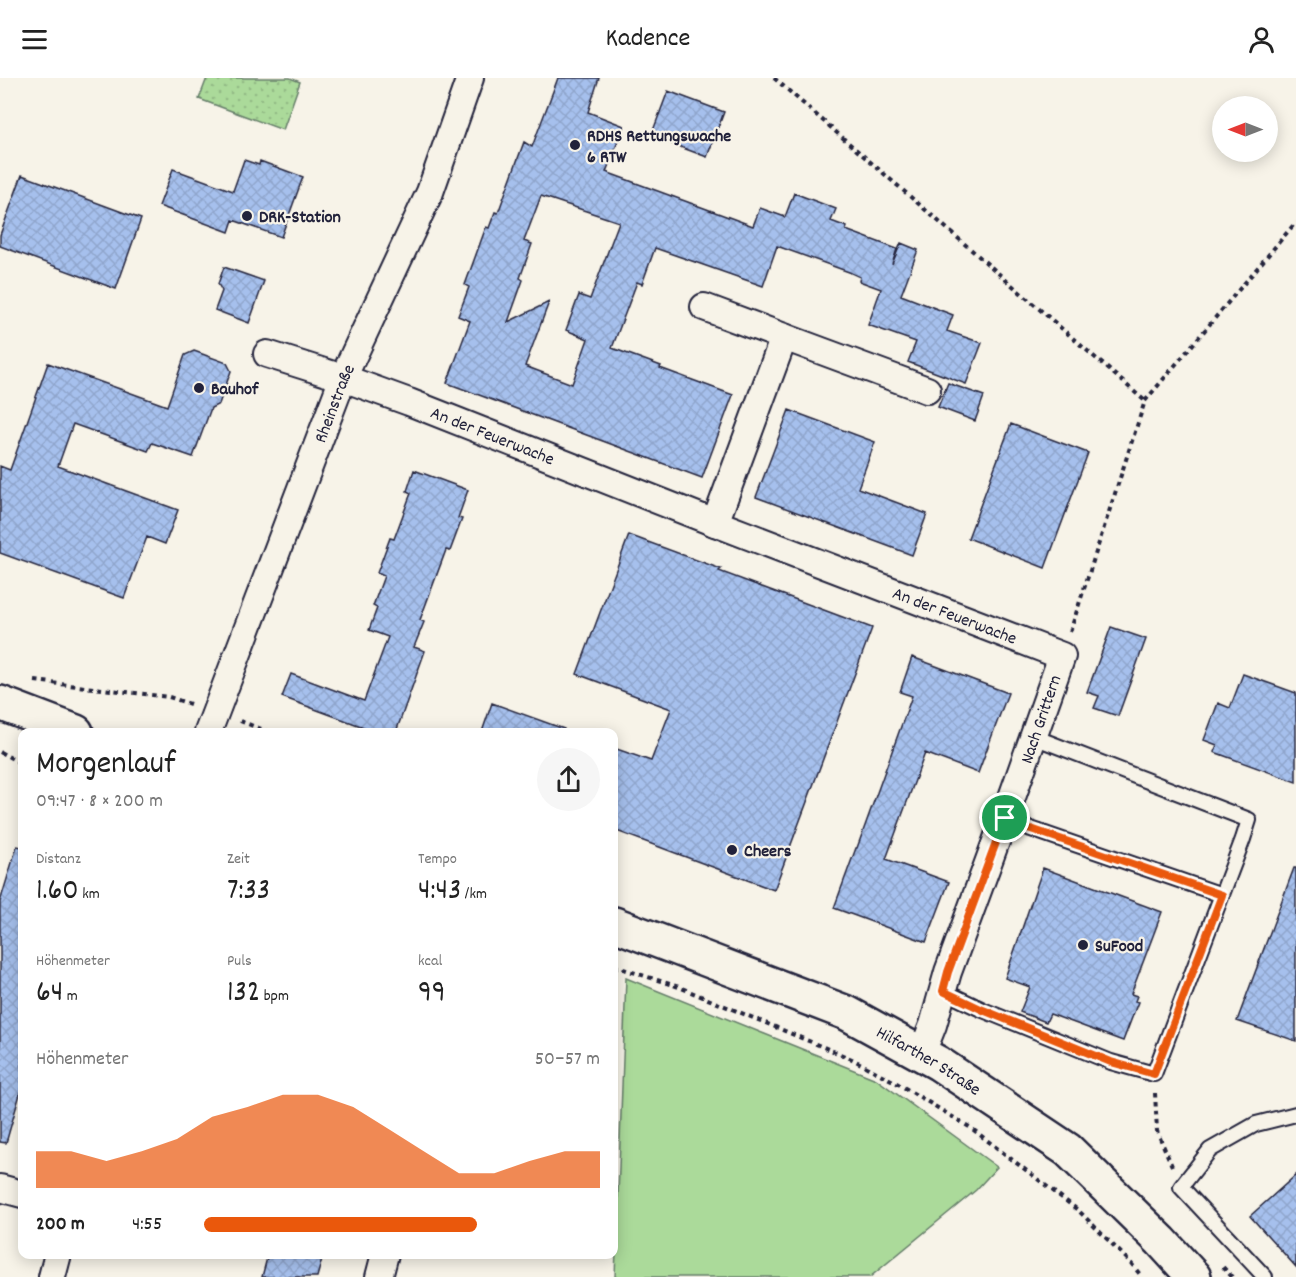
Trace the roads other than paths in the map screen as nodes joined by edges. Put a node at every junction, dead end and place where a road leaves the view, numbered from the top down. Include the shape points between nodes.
1 (470, 78) edge
2 (704, 307) dead end
3 (784, 337) junction
4 (267, 354) dead end
5 (343, 378) junction
6 (927, 390) dead end
7 (715, 523) junction
8 (1062, 656) joint
9 (0, 703) edge
10 (212, 722) edge
11 (66, 728) edge
12 (1034, 737) junction
13 (1005, 818) junction
14 (1222, 895) junction
15 (618, 926) edge
16 (943, 991) junction
17 (922, 1053) junction
18 (1296, 1114) edge
19 (0, 1188) edge
20 (18, 1193) edge
21 (57, 1259) edge
22 (384, 1259) edge
23 (52, 1277) edge
24 (379, 1277) edge
25 (1194, 1277) edge
26 (1265, 1277) edge

1 - 5 street, Rheinstraße via 430,192
2 - 3 street
3 - 6 street
3 - 7 street
4 - 5 street, An der Feuerwache
5 - 7 street, An der Feuerwache
5 - 10 street, Rheinstraße
7 - 8 street, An der Feuerwache
8 - 12 street, Nach Grittern
9 - 11 main road
12 - 13 street, Nach Grittern
12 - 14 lane via 1249,820
13 - 14 lane
13 - 16 street, Nach Grittern
14 - 16 lane via 1154,1074 1111,1062
15 - 17 main road, Hilfarther Straße via 847,1013
16 - 17 street, Nach Grittern
17 - 25 main road, Hilfarther Straße via 1068,1150
18 - 26 lane via 1256,1124 1210,1150 1181,1187
19 - 20 street
21 - 23 street
22 - 24 street

